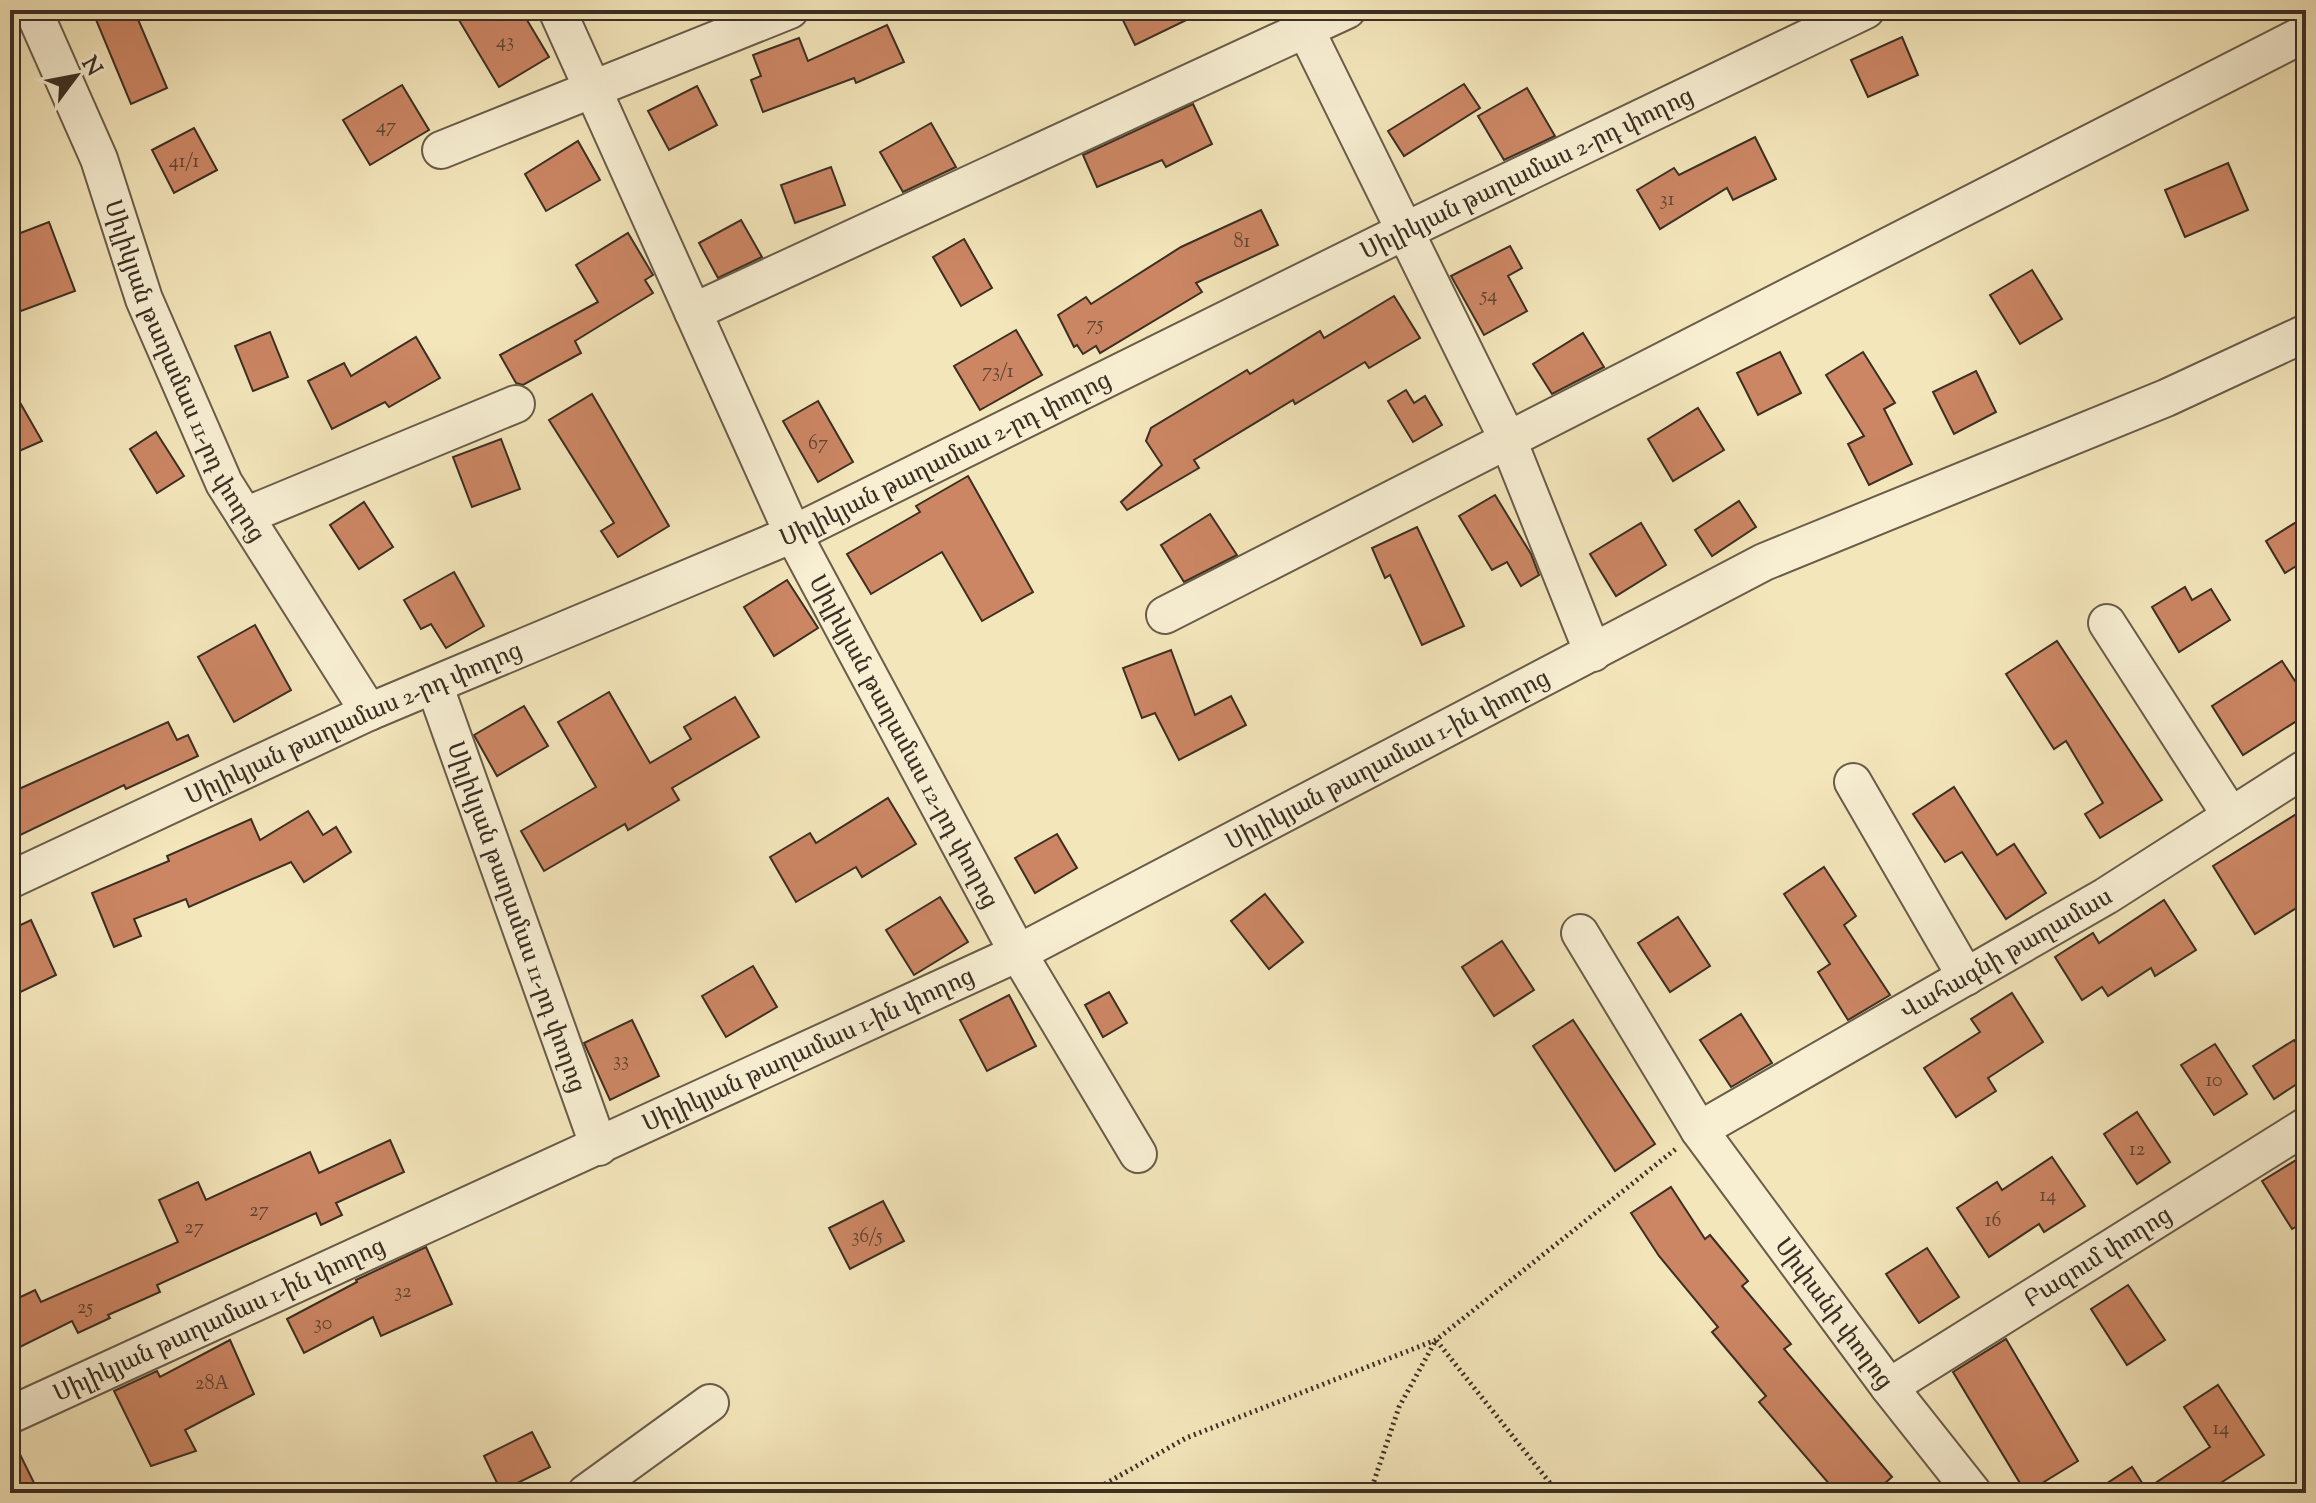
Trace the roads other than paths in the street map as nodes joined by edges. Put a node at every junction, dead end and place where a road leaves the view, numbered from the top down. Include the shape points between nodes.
1 (33, 10) edge
2 (557, 10) edge
3 (790, 10) edge
4 (1347, 10) edge
5 (1866, 10) edge
6 (1300, 20) edge
7 (2306, 33) edge
8 (591, 88) junction
9 (441, 150) dead end
10 (1407, 230) junction
11 (693, 312) junction
12 (2306, 333) edge
13 (516, 404) dead end
14 (1508, 440) junction
15 (245, 516) junction
16 (793, 534) junction
17 (1165, 615) dead end
18 (2107, 623) dead end
19 (1593, 653) junction
20 (435, 687) junction
21 (369, 712) junction
22 (2306, 768) edge
23 (1853, 782) dead end
24 (2231, 816) junction
25 (10, 880) edge
26 (1580, 933) dead end
27 (1018, 953) junction
28 (1966, 977) junction
29 (2306, 1126) edge
30 (1699, 1130) junction
31 (599, 1147) junction
32 (1138, 1154) dead end
33 (1889, 1387) junction
34 (710, 1403) dead end
35 (10, 1415) edge
36 (586, 1493) edge
37 (1973, 1493) edge

1 - 15 street, Սիլիկյան թաղամաս 11-րդ փողոց via 99,159 144,299 224,483
2 - 8 street, Սիլիկյան թաղամաս 12-րդ փողոց
3 - 8 street
4 - 6 street
5 - 10 street, Սիլիկյան թաղամաս 2-րդ փողոց
6 - 10 street
6 - 11 street
7 - 14 street
8 - 9 street
8 - 11 street, Սիլիկյան թաղամաս 12-րդ փողոց
10 - 14 street
10 - 16 street, Սիլիկյան թաղամաս 2-րդ փողոց
11 - 16 street, Սիլիկյան թաղամաս 12-րդ փողոց
12 - 19 street, Սիլիկյան թաղամաս 1-ին փողոց via 2166,398 1764,562
13 - 15 street
14 - 17 street
14 - 19 street
15 - 21 street, Սիլիկյան թաղամաս 11-րդ փողոց
16 - 20 street, Սիլիկյան թաղամաս 2-րդ փողոց
16 - 27 street, Սիլիկյան թաղամաս 12-րդ փողոց
18 - 24 street
19 - 27 street, Սիլիկյան թաղամաս 1-ին փողոց
20 - 21 street, Սիլիկյան թաղամաս 2-րդ փողոց
20 - 31 street, Սիլիկյան թաղամաս 11-րդ փողոց
21 - 25 street, Սիլիկյան թաղամաս 2-րդ փողոց
22 - 24 street, Վահագնի թաղամաս
23 - 28 street
24 - 28 street, Վահագնի թաղամաս
26 - 30 street, Սիփանի փողոց
27 - 31 street, Սիլիկյան թաղամաս 1-ին փողոց
27 - 32 street, Սիլիկյան թաղամաս 12-րդ փողոց
28 - 30 street, Վահագնի թաղամաս
29 - 33 street, Բազում փողոց
30 - 33 street, Սիփանի փողոց
31 - 35 street, Սիլիկյան թաղամաս 1-ին փողոց
33 - 37 street, Սիփանի փողոց
34 - 36 street

